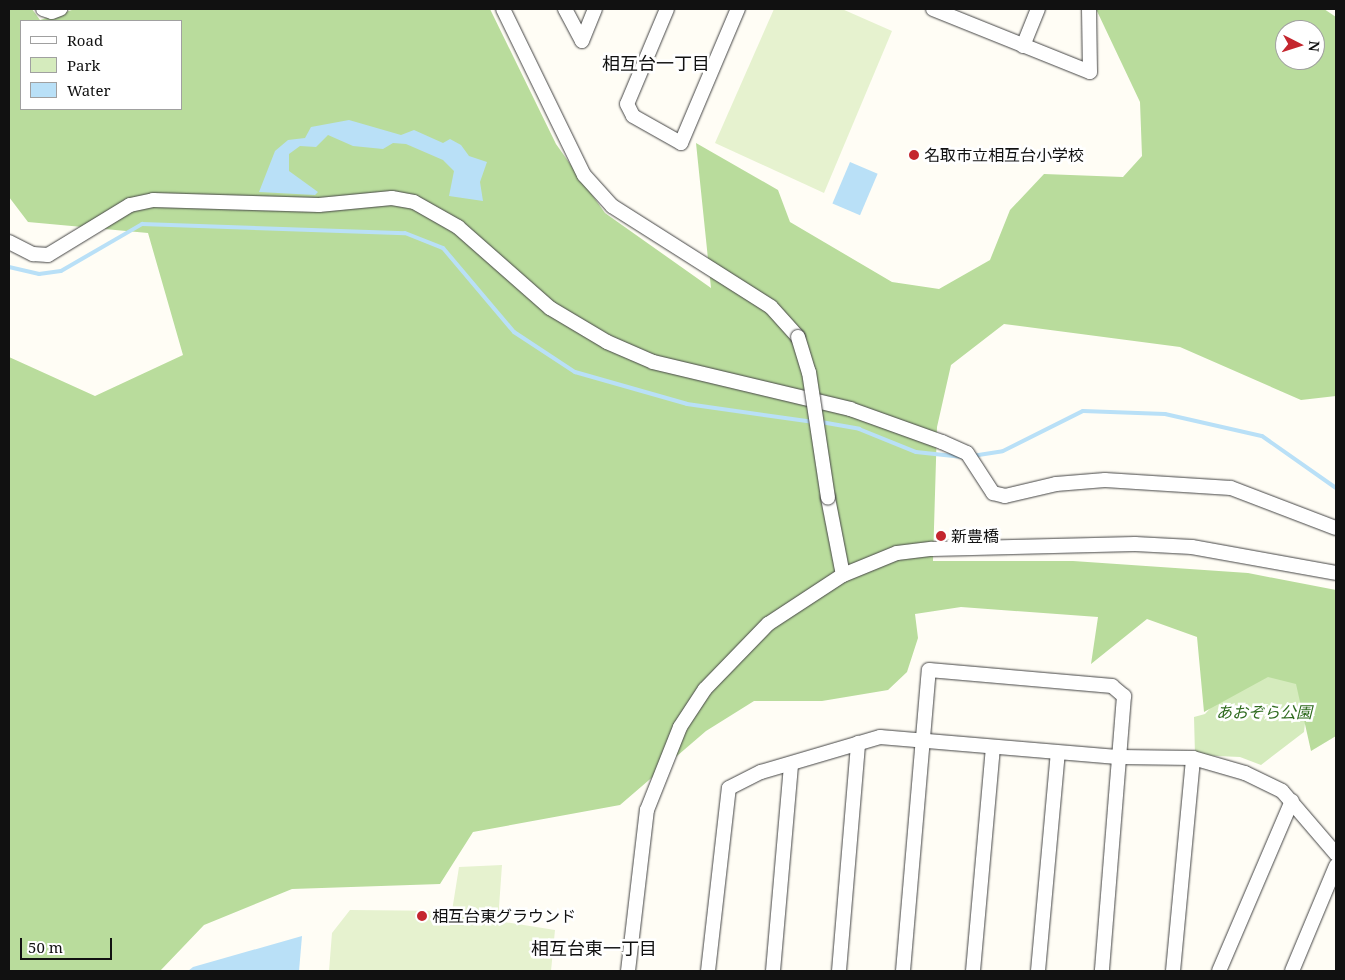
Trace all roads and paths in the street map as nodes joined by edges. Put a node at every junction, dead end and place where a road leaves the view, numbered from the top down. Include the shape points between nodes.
1 (43, 9) edge
2 (60, 9) edge
3 (503, 9) edge
4 (565, 9) edge
5 (595, 9) edge
6 (667, 9) edge
7 (738, 9) edge
8 (933, 9) edge
9 (1038, 9) edge
10 (1089, 9) edge
11 (964, 14) edge
12 (1023, 46) junction
13 (9, 242) edge
14 (1336, 528) edge
15 (1336, 573) edge
16 (843, 575) junction
17 (924, 740) junction
18 (858, 743) junction
19 (993, 747) junction
20 (1058, 752) junction
21 (1120, 757) junction
22 (1192, 758) junction
23 (791, 764) junction
24 (1292, 801) junction
25 (1336, 854) edge
26 (1336, 866) edge
27 (628, 971) edge
28 (708, 971) edge
29 (773, 971) edge
30 (839, 971) edge
31 (903, 971) edge
32 (973, 971) edge
33 (1038, 971) edge
34 (1102, 971) edge
35 (1173, 971) edge
36 (1219, 971) edge
37 (1292, 971) edge

1 - 2 street via 52,12
3 - 16 street, bridge via 584,175 612,206 771,307 798,337 809,372
4 - 5 street via 582,41
6 - 7 street via 627,104 633,116 681,143
8 - 11 street
9 - 12 street
10 - 12 street via 1090,72
11 - 12 street
13 - 14 street via 33,254 48,254 130,205 153,200 320,205 392,198 414,202 458,227 550,308 607,342 653,362 850,409 967,453 992,493 1004,496 1056,484 1105,480 1231,488
15 - 16 street via 1192,547 1116,544 932,549 897,553
16 - 27 street via 768,624 705,689 680,727 647,810
17 - 18 street via 880,736
17 - 19 street
17 - 21 street via 929,670 1084,683 1112,686 1124,696
17 - 31 street
18 - 23 street
18 - 30 street
19 - 20 street
19 - 32 street
20 - 21 street
20 - 33 street
21 - 22 street
21 - 34 street
22 - 24 street via 1245,773
22 - 35 street
23 - 28 street via 735,783 725,795
23 - 29 street
24 - 25 street
24 - 36 street
26 - 37 street

